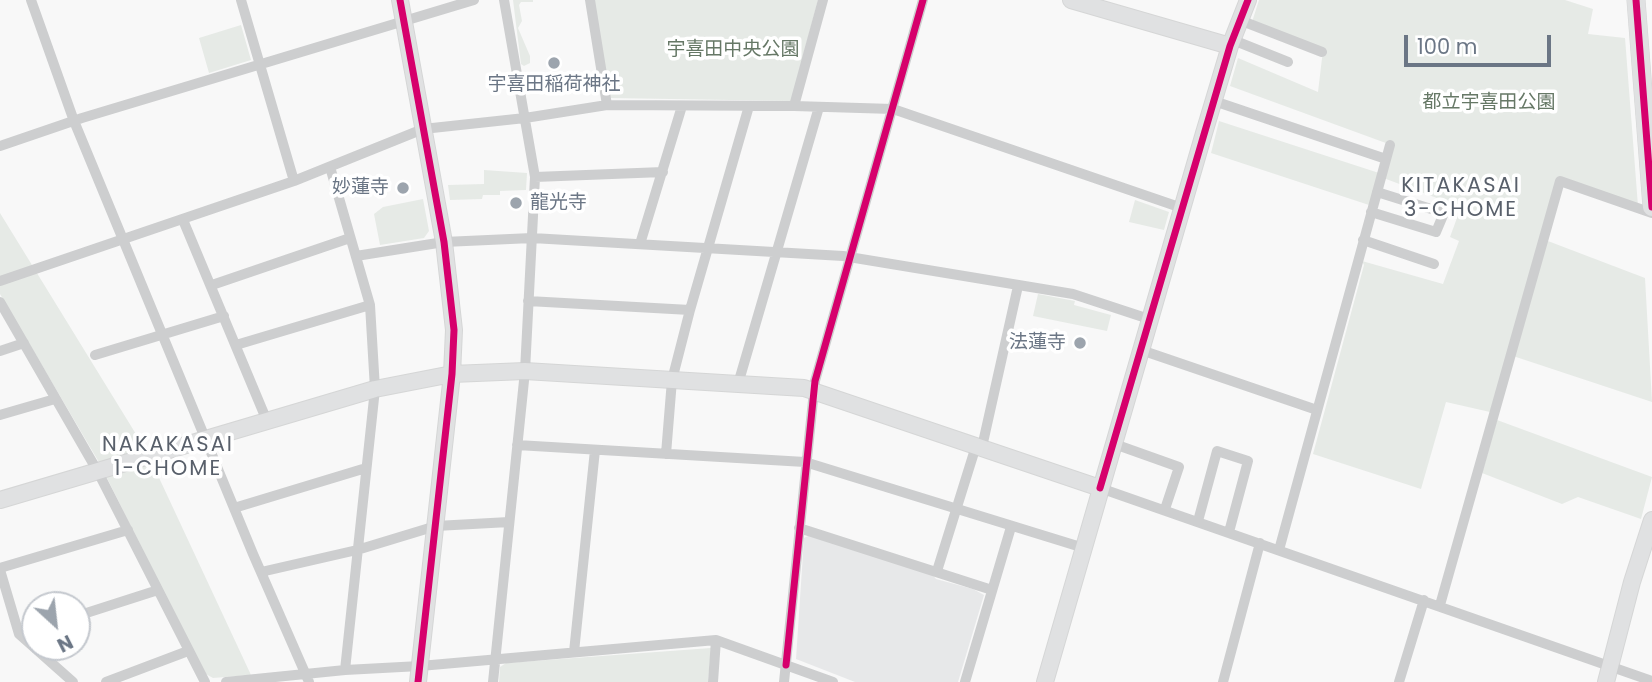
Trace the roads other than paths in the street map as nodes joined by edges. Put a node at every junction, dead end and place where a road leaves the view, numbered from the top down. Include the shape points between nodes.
1 (32, 0) edge
2 (241, 0) edge
3 (400, 0) edge
4 (474, 0) edge
5 (505, 0) edge
6 (590, 0) edge
7 (823, 0) edge
8 (923, 0) edge
9 (1248, 0) edge
10 (1636, 0) edge
11 (1079, 1) edge
12 (1242, 21) junction
13 (405, 22) junction
14 (1231, 43) junction
15 (1322, 52) dead end
16 (1288, 62) dead end
17 (261, 65) junction
18 (1214, 101) junction
19 (607, 104) junction
20 (682, 106) junction
21 (750, 106) junction
22 (794, 106) junction
23 (819, 107) junction
24 (893, 109) junction
25 (525, 118) junction
26 (74, 121) junction
27 (423, 129) junction
28 (1390, 145) dead end
29 (0, 146) edge
30 (1386, 159) junction
31 (330, 167) junction
32 (663, 172) junction
33 (535, 177) junction
34 (294, 181) junction
35 (1377, 191) junction
36 (1652, 207) edge
37 (1182, 208) junction
38 (1371, 212) junction
39 (1652, 213) edge
40 (183, 220) junction
41 (350, 238) junction
42 (532, 238) junction
43 (123, 239) junction
44 (1363, 240) junction
45 (444, 242) junction
46 (640, 244) junction
47 (708, 250) junction
48 (776, 252) junction
49 (356, 256) junction
50 (850, 257) junction
51 (1434, 264) dead end
52 (0, 281) edge
53 (212, 285) junction
54 (1018, 286) junction
55 (528, 301) junction
56 (0, 302) edge
57 (370, 305) junction
58 (690, 310) junction
59 (224, 316) junction
60 (1150, 319) junction
61 (164, 334) junction
62 (24, 343) junction
63 (236, 345) junction
64 (1141, 350) junction
65 (0, 351) edge
66 (95, 355) dead end
67 (524, 371) junction
68 (452, 374) junction
69 (672, 380) junction
70 (738, 384) junction
71 (375, 389) junction
72 (813, 390) junction
73 (55, 399) junction
74 (1317, 410) junction
75 (0, 415) edge
76 (267, 421) junction
77 (206, 439) junction
78 (517, 445) junction
79 (979, 446) junction
80 (1120, 446) dead end
81 (595, 450) junction
82 (666, 454) junction
83 (806, 462) junction
84 (366, 468) junction
85 (98, 472) junction
86 (1100, 488) junction
87 (0, 500) edge
88 (234, 508) junction
89 (955, 509) junction
90 (1165, 509) junction
91 (1652, 520) edge
92 (1198, 521) junction
93 (509, 522) junction
94 (436, 526) junction
95 (1011, 527) junction
96 (799, 528) junction
97 (128, 530) junction
98 (1228, 532) junction
99 (1260, 543) junction
100 (1084, 548) junction
101 (358, 550) junction
102 (1279, 550) junction
103 (0, 569) edge
104 (937, 571) junction
105 (261, 572) junction
106 (158, 590) junction
107 (992, 590) junction
108 (1424, 600) junction
109 (1440, 606) junction
110 (91, 612) edge
111 (19, 634) joint
112 (716, 640) junction
113 (188, 651) junction
114 (574, 652) junction
115 (496, 659) junction
116 (786, 664) junction
117 (345, 670) junction
118 (419, 674) edge
119 (1608, 674) edge
120 (308, 678) edge
121 (1652, 681) edge
122 (73, 682) edge
123 (106, 682) edge
124 (205, 682) edge
125 (226, 682) edge
126 (494, 682) edge
127 (713, 682) edge
128 (784, 682) edge
129 (833, 682) edge
130 (965, 682) edge
131 (1045, 682) edge
132 (1223, 682) edge
133 (1399, 682) edge

1 - 26 street
2 - 17 street
3 - 13 street
4 - 13 street
5 - 25 street
6 - 19 street
7 - 22 street
8 - 24 street
9 - 12 street
10 - 36 main road
11 - 14 street
12 - 14 street
12 - 15 street
13 - 17 street
13 - 27 street
14 - 16 street
14 - 18 street
17 - 26 street
17 - 34 street
18 - 30 street
18 - 37 street
19 - 20 street
19 - 25 street
20 - 21 street
20 - 32 street
21 - 22 street
21 - 47 street
22 - 23 street
23 - 24 street
23 - 48 street
24 - 37 street
24 - 50 street
25 - 27 street
25 - 33 street
26 - 29 street
26 - 43 street
27 - 31 street
27 - 45 street
28 - 30 street
30 - 35 street
31 - 34 street
31 - 41 street
32 - 33 street
32 - 46 street
33 - 42 street
34 - 40 street
35 - 38 street
35 - 38 street via 1444,213 1436,232
37 - 60 street
38 - 44 street
39 - 109 street via 1560,181
40 - 43 street
40 - 53 street
41 - 49 street
41 - 53 street
42 - 45 street
42 - 46 street
42 - 55 street
43 - 52 street
43 - 61 street
44 - 51 street
44 - 74 street
45 - 49 street
45 - 68 street via 453,304
46 - 47 street
47 - 48 street
47 - 58 street
48 - 50 street
48 - 70 street
49 - 57 street
50 - 54 street
50 - 72 street
53 - 59 street
54 - 60 street via 1073,294
54 - 79 street
55 - 58 street
55 - 67 street
56 - 62 street
57 - 63 street
57 - 71 street
58 - 69 street
59 - 61 street
59 - 63 street
60 - 64 street
61 - 66 street
61 - 77 street
62 - 65 street
62 - 73 street
63 - 76 street
64 - 74 street
64 - 86 street
67 - 68 street
67 - 69 street
67 - 78 street
68 - 71 street
68 - 94 street
69 - 70 street
69 - 82 street
70 - 72 street
71 - 76 street
71 - 84 street
72 - 79 street
72 - 83 street
73 - 75 street
73 - 85 street
74 - 102 street
76 - 77 street
77 - 85 street
77 - 88 street
78 - 81 street
78 - 93 street
79 - 86 street
79 - 89 street
80 - 90 street via 1179,467
81 - 82 street
81 - 114 street
82 - 83 street
83 - 89 street
83 - 96 street
84 - 88 street
84 - 101 street
85 - 87 street
85 - 97 street
86 - 90 street
86 - 100 street
88 - 105 street
89 - 95 street
89 - 104 street
90 - 92 street
91 - 119 street
92 - 98 street
92 - 98 street via 1217,451 1248,461
93 - 94 street
93 - 115 street
94 - 101 street
94 - 118 street
95 - 100 street
95 - 107 street
96 - 104 street
96 - 116 street
97 - 103 street
97 - 106 street
98 - 99 street
99 - 102 street
99 - 132 street
100 - 131 street
101 - 105 street
101 - 117 street
102 - 108 street
103 - 111 street
104 - 107 street
105 - 120 street
106 - 110 street
106 - 113 street
107 - 130 street
108 - 109 street
108 - 133 street
109 - 119 street
111 - 122 street
112 - 114 street
112 - 116 street
112 - 127 street
113 - 123 street
113 - 124 street
114 - 115 street
115 - 118 street
115 - 126 street
116 - 128 street
116 - 129 street
117 - 118 street
117 - 120 street
119 - 121 street
120 - 125 street

